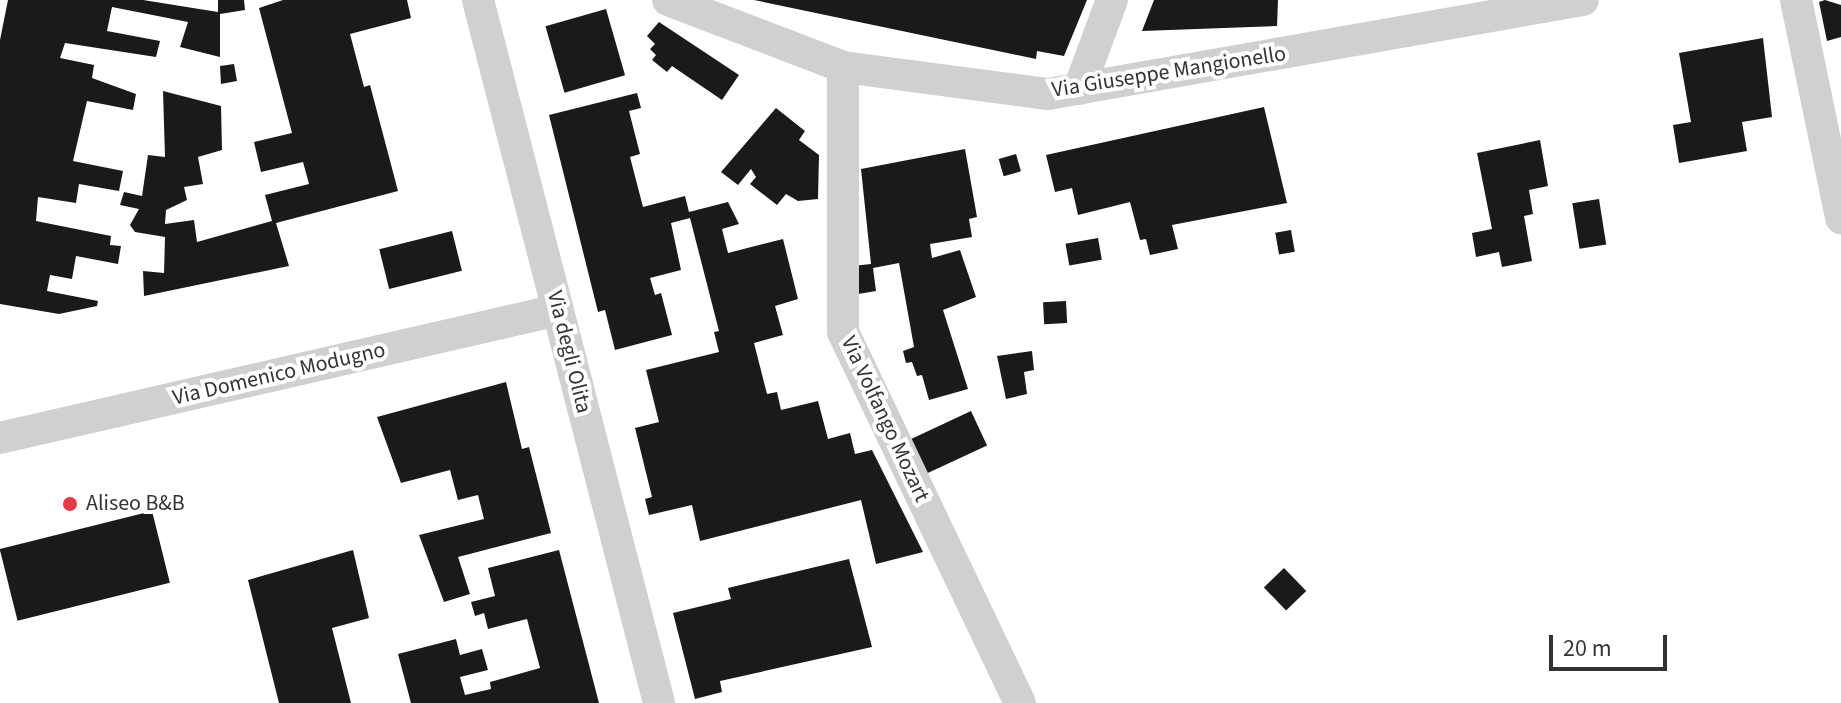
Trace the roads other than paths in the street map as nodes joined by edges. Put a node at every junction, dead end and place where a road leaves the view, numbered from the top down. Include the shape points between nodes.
1 (478, 0) edge
2 (668, 0) edge
3 (1112, 0) edge
4 (1583, 0) edge
5 (1796, 0) edge
6 (843, 67) junction
7 (1079, 89) junction
8 (1841, 218) edge
9 (558, 310) junction
10 (0, 438) edge
11 (659, 703) edge
12 (1020, 703) edge

1 - 9 street, Via degli Olita
2 - 6 street, Via Giuseppe Mangionello
3 - 7 street
4 - 7 street, Via Giuseppe Mangionello
5 - 8 street
6 - 7 street, Via Giuseppe Mangionello via 1048,94
6 - 12 street, Via Volfango Mozart via 843,332
9 - 10 street, Via Domenico Modugno
9 - 11 street, Via degli Olita

